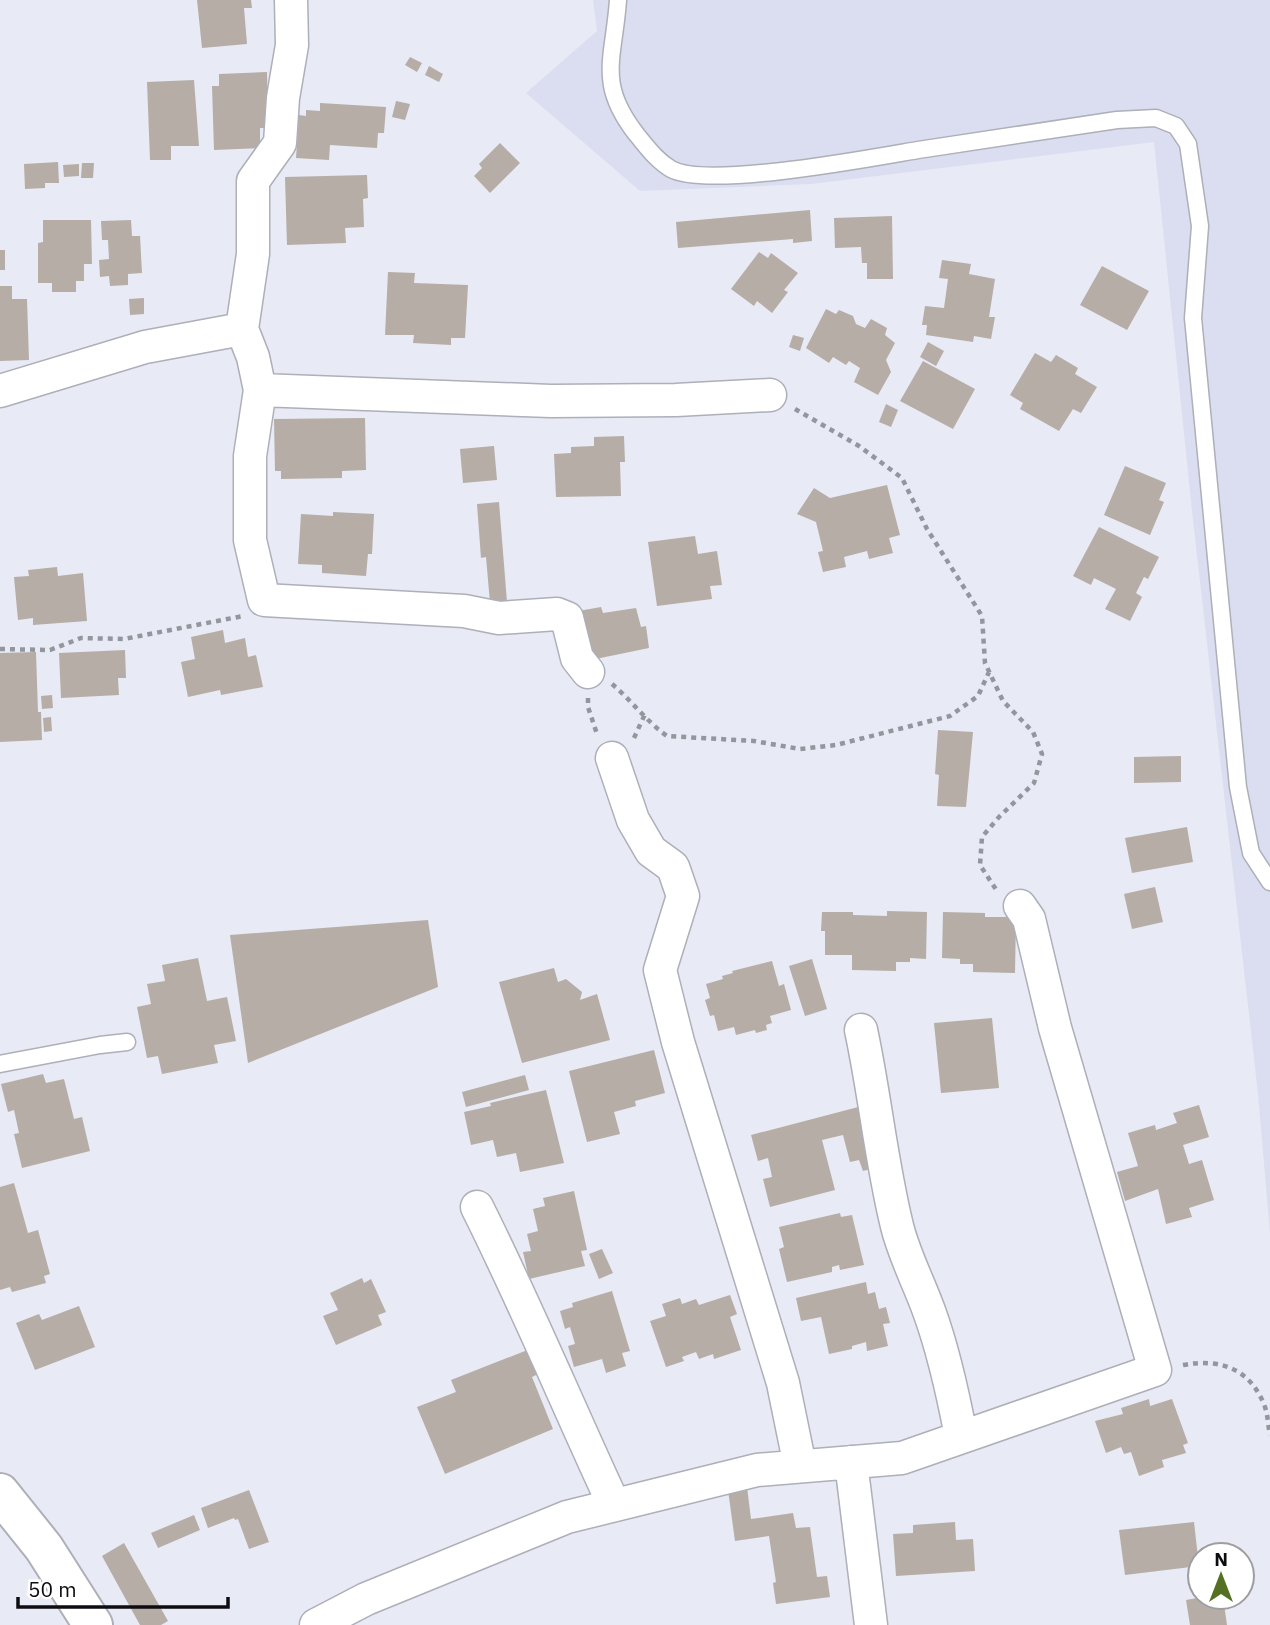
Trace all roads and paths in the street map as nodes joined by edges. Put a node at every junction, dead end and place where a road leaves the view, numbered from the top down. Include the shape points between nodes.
1 (291, 0) edge
2 (618, 0) edge
3 (242, 329) junction
4 (260, 390) junction
5 (0, 391) edge
6 (770, 395) joint
7 (264, 600) junction
8 (0, 649) edge
9 (588, 671) junction
10 (989, 672) junction
11 (612, 758) joint
12 (1270, 882) edge
13 (1020, 906) joint
14 (861, 1030) dead end
15 (127, 1042) dead end
16 (0, 1064) edge
17 (477, 1207) dead end
18 (1155, 1370) junction
19 (1270, 1435) edge
20 (961, 1436) junction
21 (851, 1462) junction
22 (800, 1466) junction
23 (0, 1493) edge
24 (614, 1505) junction
25 (93, 1625) edge
26 (316, 1625) edge
27 (871, 1625) edge

1 - 3 street via 292,46 280,143 253,181 253,254
2 - 12 lane via 609,65 613,92 622,115 650,151 672,169 733,174 804,167 1117,120 1156,118 1176,127 1188,144 1200,226 1193,318 1238,788 1251,853
3 - 4 street via 254,357
3 - 5 street via 145,347
4 - 6 street via 551,401
4 - 7 street via 250,456 250,540
6 - 10 path via 859,446 902,478 927,529 982,616
7 - 8 path via 254,614 124,639 81,638 50,650
7 - 9 street via 453,610 499,618 557,614 567,618 577,659
9 - 10 path via 608,681 667,736 800,749 836,745 950,716 978,696
9 - 11 path via 588,707 597,735
10 - 13 path via 1003,701 1033,732 1042,754 1034,783 982,837 980,865 993,889
11 - 22 street via 633,820 651,851 673,867 683,896 660,970 783,1383
13 - 18 street via 1029,919 1055,1028
14 - 20 street via 898,1229 950,1374
15 - 16 lane
17 - 24 street
18 - 19 path via 1201,1361 1225,1365 1247,1377 1265,1407
18 - 20 street
20 - 21 street via 902,1458
21 - 22 street
21 - 27 street
22 - 24 street via 757,1470
23 - 25 street via 44,1548
24 - 26 street via 566,1517 366,1599

